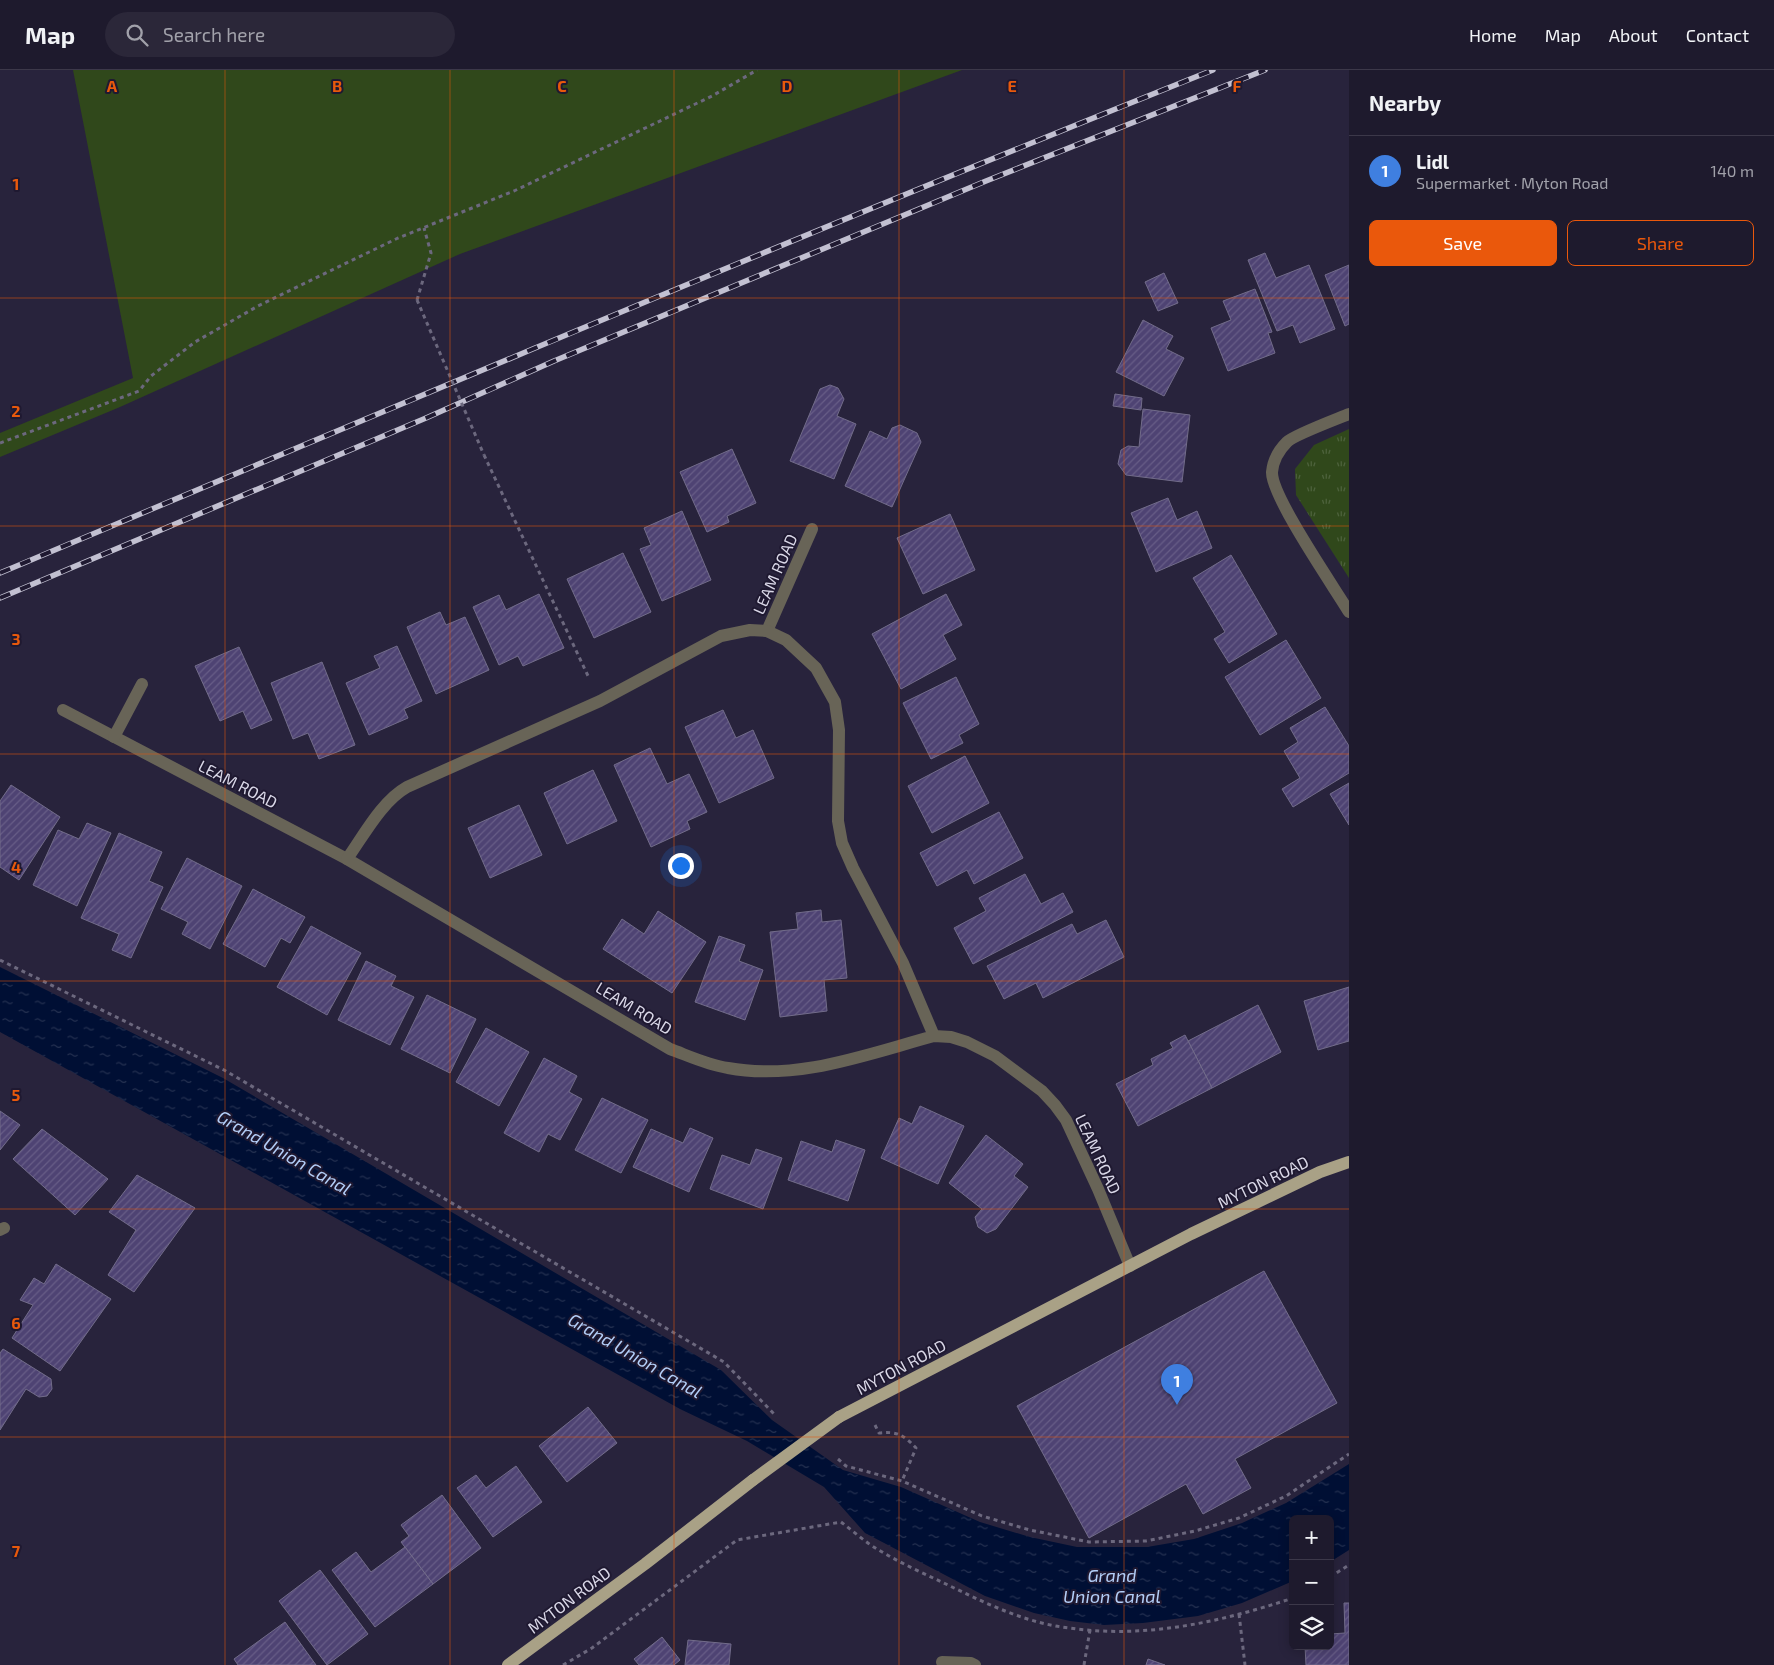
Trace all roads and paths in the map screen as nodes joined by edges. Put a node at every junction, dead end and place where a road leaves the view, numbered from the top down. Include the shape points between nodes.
1 (757, 70) edge
2 (424, 228) junction
3 (1349, 414) edge
4 (0, 443) edge
5 (812, 529) dead end
6 (1349, 612) edge
7 (767, 631) junction
8 (142, 684) dead end
9 (600, 701) junction
10 (63, 710) dead end
11 (114, 738) junction
12 (347, 858) junction
13 (0, 960) edge
14 (934, 1036) junction
15 (1349, 1162) edge
16 (1130, 1266) junction
17 (776, 1416) dead end
18 (874, 1421) dead end
19 (1349, 1454) edge
20 (838, 1459) dead end
21 (902, 1481) junction
22 (1349, 1565) edge
23 (1334, 1574) edge
24 (1289, 1599) edge
25 (1239, 1614) junction
26 (1090, 1630) junction
27 (942, 1662) dead end
28 (508, 1665) edge
29 (563, 1665) edge
30 (974, 1665) edge
31 (1084, 1665) edge
32 (1245, 1665) edge

1 - 2 path via 712,96 514,191
2 - 4 path via 301,284 202,338 168,361 139,391
2 - 9 path, bridge via 431,253 417,300 484,455
3 - 6 street via 1288,440 1276,456 1272,474 1288,512
5 - 7 street, LEAM ROAD
7 - 9 street, LEAM ROAD via 750,630 720,636
7 - 14 street, LEAM ROAD via 786,640 816,668 835,702 839,730 838,821 842,843 852,868 903,962
8 - 11 street
9 - 12 street, LEAM ROAD via 396,793
10 - 11 street, LEAM ROAD
11 - 12 street, LEAM ROAD
12 - 14 street, LEAM ROAD via 670,1049 699,1060 728,1068 768,1072 795,1070 826,1065
13 - 17 path via 224,1070 724,1362
14 - 16 street, LEAM ROAD via 967,1042 995,1056 1055,1106 1066,1120
15 - 16 main road, MYTON ROAD via 1320,1172
16 - 28 main road, MYTON ROAD, bridge via 839,1417
18 - 21 path via 879,1433 892,1432 907,1438 916,1448
19 - 21 path via 1286,1496 1239,1518 1146,1541 1089,1542 1030,1530 982,1516
20 - 21 path via 846,1466
22 - 23 path
24 - 25 path
25 - 26 path via 1186,1627
25 - 32 path
26 - 29 path via 1041,1622 985,1603 877,1549 841,1522 737,1540 592,1648
26 - 31 path
27 - 30 street

